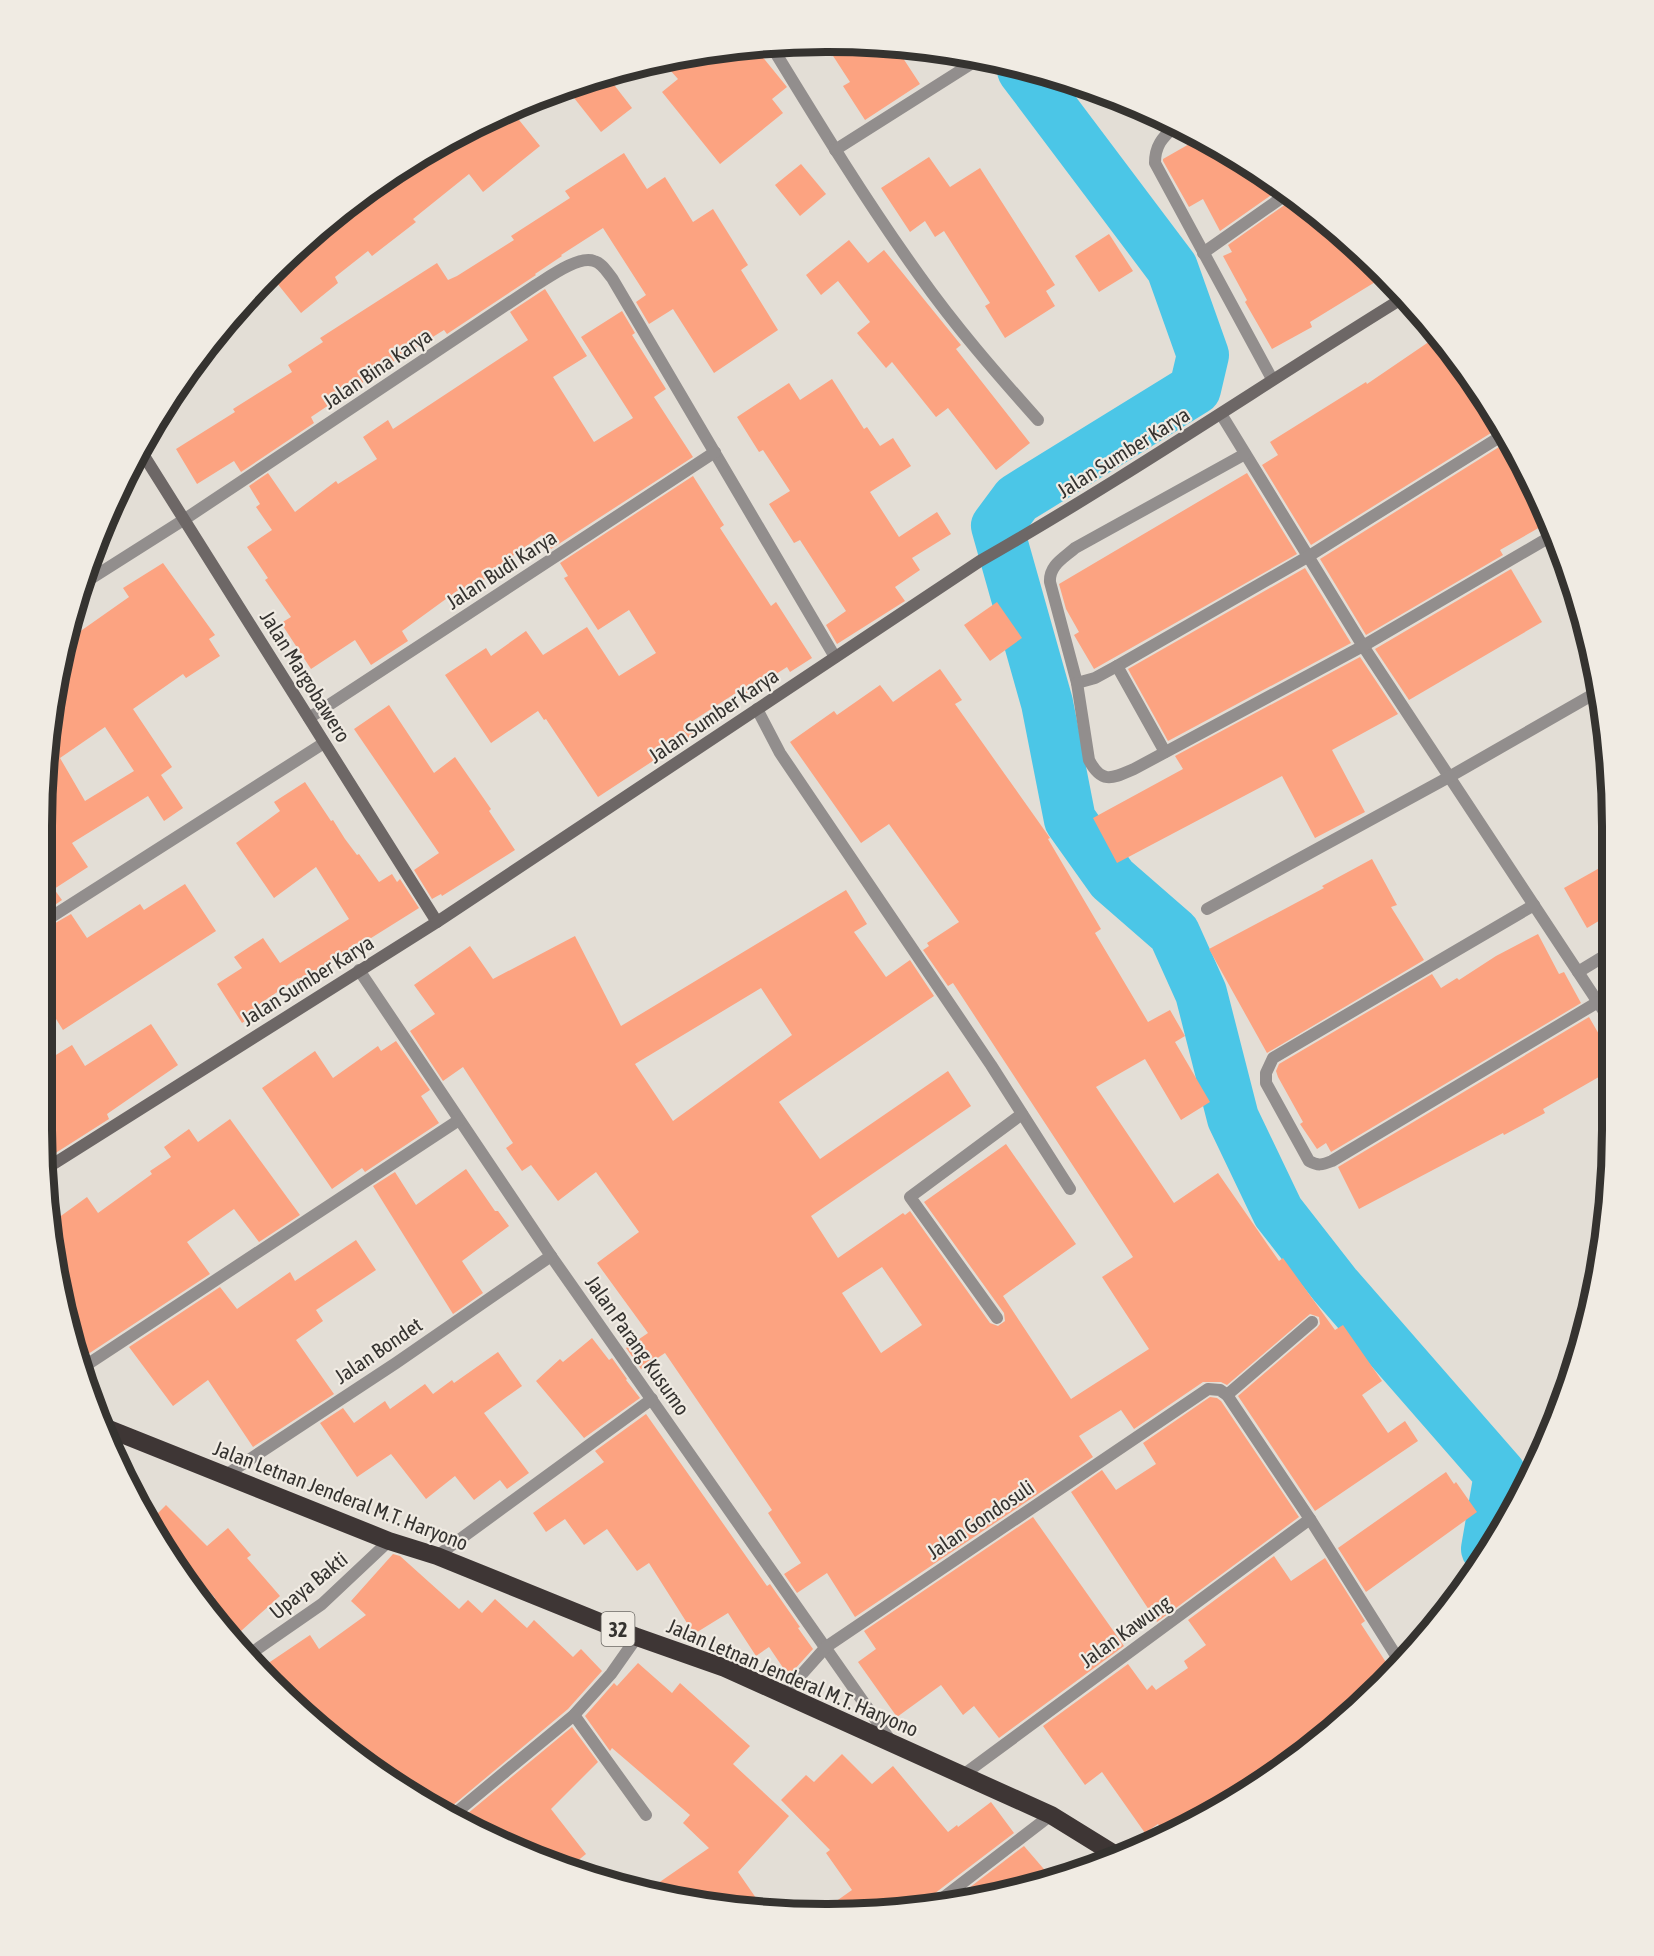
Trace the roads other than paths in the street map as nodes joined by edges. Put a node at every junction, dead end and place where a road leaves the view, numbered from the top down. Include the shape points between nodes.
1 (776, 54) edge
2 (969, 65) edge
3 (1169, 131) edge
4 (835, 150) junction
5 (1279, 199) edge
6 (1203, 253) junction
7 (1396, 302) edge
8 (1272, 379) junction
9 (1221, 414) junction
10 (1038, 420) dead end
11 (1497, 439) edge
12 (715, 452) junction
13 (1245, 454) junction
14 (146, 459) edge
15 (184, 519) junction
16 (1546, 539) edge
17 (1309, 556) junction
18 (95, 576) edge
19 (1363, 646) junction
20 (835, 657) junction
21 (1118, 666) junction
22 (1077, 683) junction
23 (1590, 696) edge
24 (757, 709) junction
25 (309, 718) junction
26 (324, 743) junction
27 (1164, 752) junction
28 (1449, 777) junction
29 (1534, 905) junction
30 (1207, 909) dead end
31 (52, 917) edge
32 (437, 922) junction
33 (1602, 957) edge
34 (359, 970) junction
35 (1578, 972) junction
36 (1598, 1002) junction
37 (1602, 1008) edge
38 (1022, 1114) junction
39 (459, 1120) junction
40 (53, 1163) edge
41 (1070, 1189) dead end
42 (551, 1256) junction
43 (998, 1318) dead end
44 (1312, 1322) dead end
45 (89, 1363) edge
46 (1227, 1395) junction
47 (652, 1399) junction
48 (114, 1431) edge
49 (226, 1475) junction
50 (1310, 1519) junction
51 (389, 1541) junction
52 (437, 1556) junction
53 (637, 1636) junction
54 (826, 1647) junction
55 (255, 1651) edge
56 (1395, 1655) edge
57 (784, 1694) junction
58 (574, 1715) junction
59 (890, 1740) junction
60 (963, 1775) junction
61 (459, 1810) edge
62 (646, 1815) dead end
63 (1051, 1815) junction
64 (1108, 1850) edge
65 (948, 1894) edge

1 - 4 street
2 - 4 street
3 - 6 street via 1155,151 1155,163
4 - 10 street via 919,275 982,357
5 - 6 street
6 - 8 street
7 - 8 street, Jalan Sumber Karya
8 - 9 street, Jalan Sumber Karya
9 - 13 street
9 - 20 street, Jalan Sumber Karya via 980,561
11 - 17 street
12 - 15 street, Jalan Bina Karya via 612,278 600,264 590,260 576,262 536,285
12 - 20 street
12 - 25 street, Jalan Budi Karya
13 - 17 street
13 - 22 street via 1076,548 1055,564 1050,582
14 - 15 street, Jalan Margobawero
15 - 18 street, Jalan Bina Karya
15 - 25 street, Jalan Margobawero
16 - 19 street
17 - 19 street
17 - 21 street
19 - 27 street
19 - 28 street
20 - 24 street, Jalan Sumber Karya
21 - 22 street
21 - 27 street
22 - 27 street via 1089,760 1104,777 1112,779
23 - 28 street
24 - 32 street, Jalan Sumber Karya
24 - 38 street via 780,753
25 - 26 street, Jalan Margobawero
26 - 31 street
26 - 32 street, Jalan Margobawero
28 - 29 street
28 - 30 street
29 - 35 street
29 - 36 street via 1273,1058 1266,1083 1309,1161 1323,1165 1332,1161
32 - 34 street, Jalan Sumber Karya
33 - 35 street
34 - 39 street, Jalan Parang Kusumo
34 - 40 street, Jalan Sumber Karya
35 - 36 street
36 - 37 street
38 - 41 street
38 - 43 street via 910,1197
39 - 42 street, Jalan Parang Kusumo
39 - 45 street
42 - 47 street, Jalan Parang Kusumo
42 - 49 street, Jalan Bondet
44 - 46 street
46 - 50 street
46 - 54 street, Jalan Gondosuli via 1208,1389
47 - 52 street
47 - 54 street, Jalan Parang Kusumo
48 - 49 highway, Jalan Letnan Jenderal M.T. Haryono / 32
49 - 51 highway, Jalan Letnan Jenderal M.T. Haryono / 32
50 - 56 street
50 - 60 street, Jalan Kawung
51 - 52 highway, Jalan Letnan Jenderal M.T. Haryono / 32
51 - 55 street, Upaya Bakti via 322,1604
52 - 53 highway, Jalan Letnan Jenderal M.T. Haryono / 32
53 - 57 highway, Jalan Letnan Jenderal M.T. Haryono / 32
53 - 58 street via 611,1674
54 - 57 street, Jalan Gondosuli
54 - 59 street, Jalan Parang Kusumo
57 - 59 highway, Jalan Letnan Jenderal M.T. Haryono / 32
58 - 61 street
58 - 62 street
59 - 60 highway, Jalan Letnan Jenderal M.T. Haryono / 32
60 - 63 highway, Jalan Letnan Jenderal M.T. Haryono / 32
63 - 64 highway, Jalan Letnan Jenderal M.T. Haryono / 32
63 - 65 street

